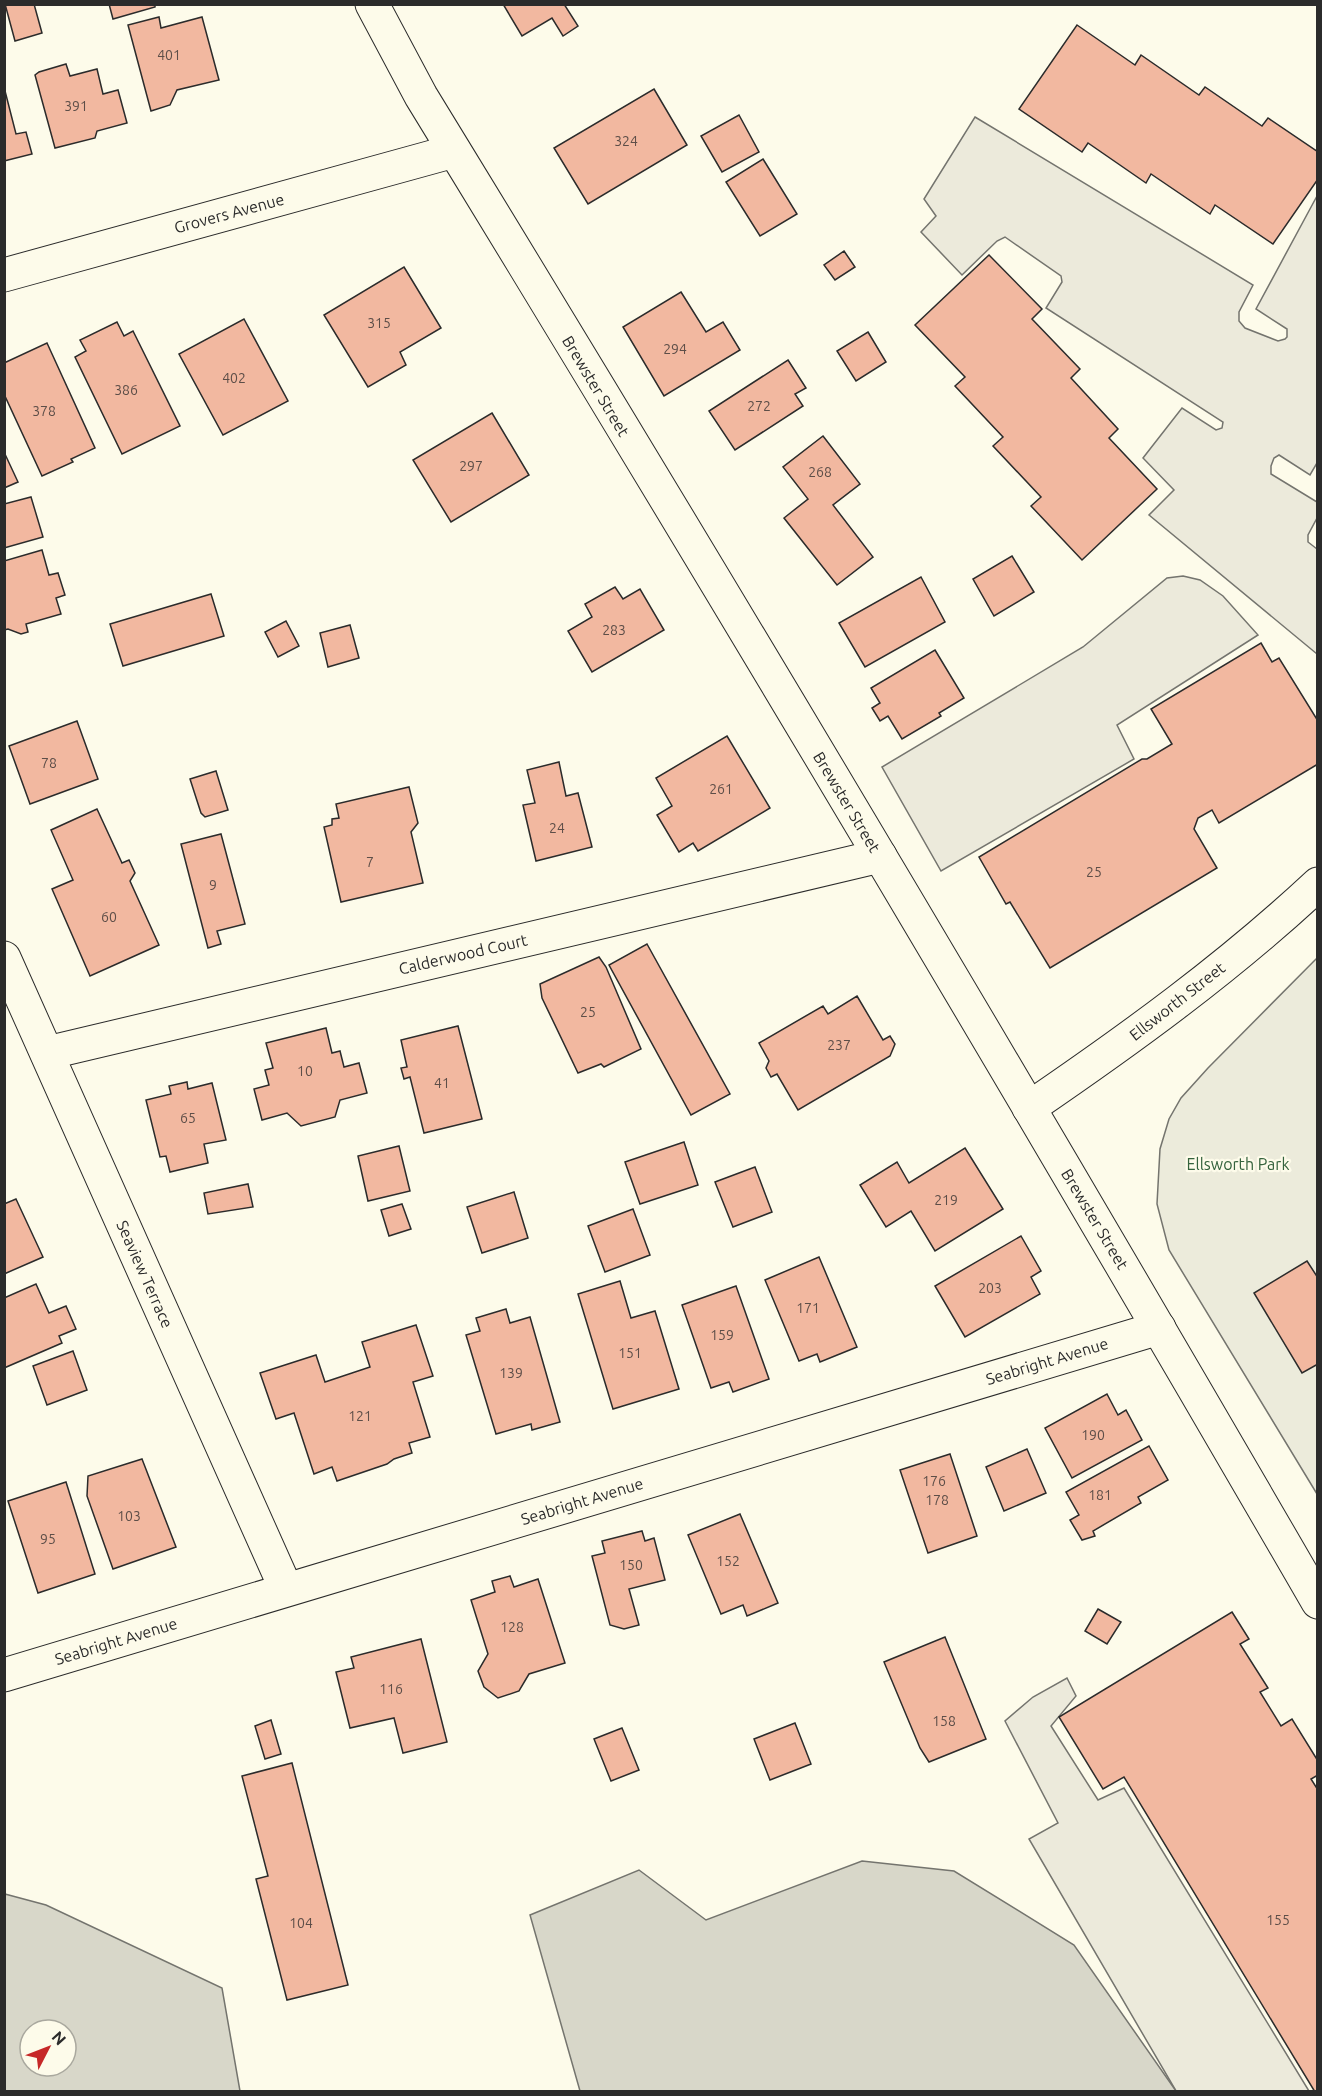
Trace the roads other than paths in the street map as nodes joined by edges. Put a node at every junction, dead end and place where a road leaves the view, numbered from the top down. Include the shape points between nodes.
1 (372, 4) edge
2 (454, 151) junction
3 (4, 275) edge
4 (880, 856) junction
5 (1317, 884) edge
6 (4, 958) edge
7 (47, 1053) junction
8 (1029, 1108) junction
9 (1159, 1328) junction
10 (286, 1589) junction
11 (1317, 1602) edge
12 (4, 1676) edge

1 - 2 street, Brewster Street
2 - 3 street, Grovers Avenue
2 - 4 street, Brewster Street
4 - 7 street, Calderwood Court
4 - 8 street, Brewster Street
5 - 8 street, Ellsworth Street via 1191,992
6 - 7 street, Seaview Terrace
7 - 10 street, Seaview Terrace
8 - 9 street, Brewster Street
9 - 10 street, Seabright Avenue
9 - 11 street, Brewster Street
10 - 12 street, Seabright Avenue

